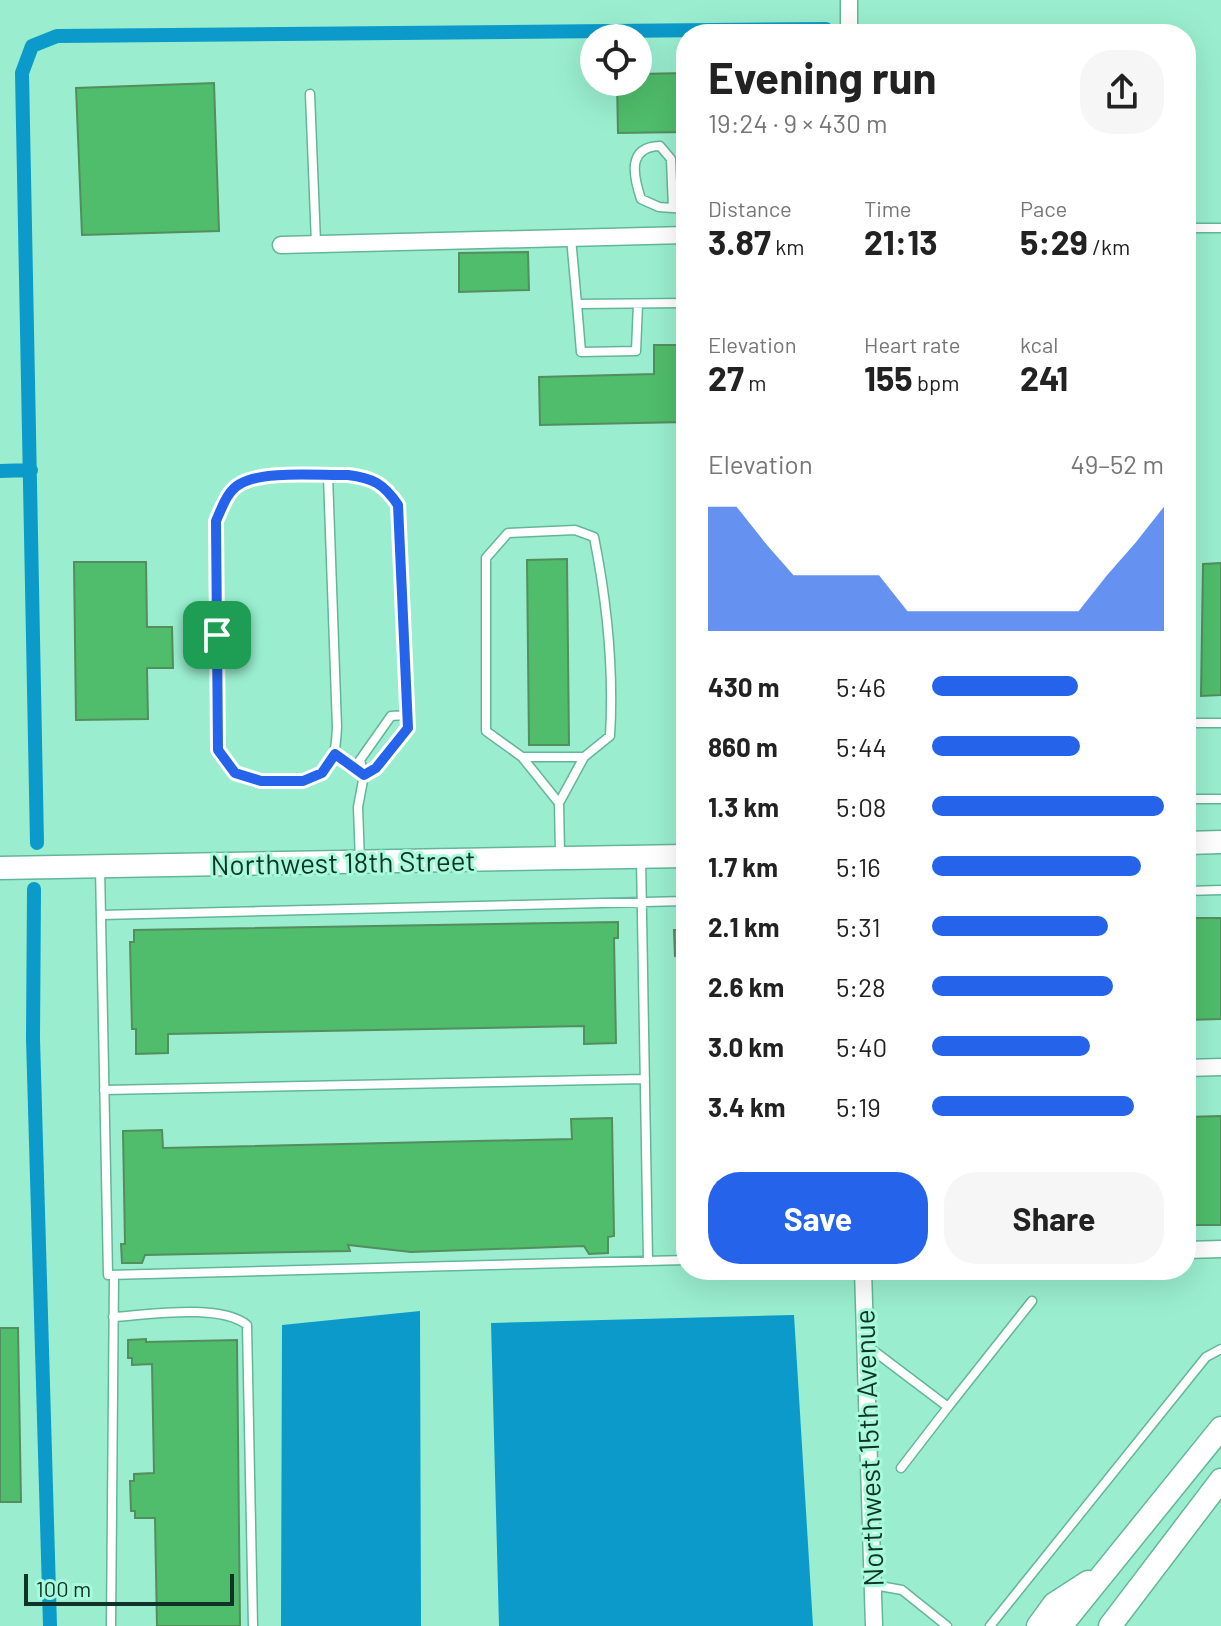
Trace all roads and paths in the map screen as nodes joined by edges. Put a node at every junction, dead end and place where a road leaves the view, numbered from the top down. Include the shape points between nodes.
1 (849, 0) edge
2 (849, 24) edge
3 (310, 94) dead end
4 (673, 208) junction
5 (676, 208) edge
6 (1196, 228) edge
7 (1221, 228) edge
8 (676, 235) edge
9 (571, 238) junction
10 (316, 244) junction
11 (281, 245) dead end
12 (676, 303) edge
13 (577, 304) junction
14 (638, 304) junction
15 (328, 476) junction
16 (406, 715) junction
17 (1196, 723) edge
18 (1221, 723) edge
19 (335, 754) junction
20 (522, 757) junction
21 (584, 757) junction
22 (364, 775) junction
23 (1196, 799) edge
24 (1221, 799) edge
25 (559, 803) junction
26 (1221, 842) edge
27 (1196, 843) edge
28 (676, 856) edge
29 (641, 857) junction
30 (560, 859) junction
31 (360, 863) junction
32 (100, 866) junction
33 (0, 868) edge
34 (1221, 890) edge
35 (1196, 891) edge
36 (676, 901) edge
37 (641, 902) junction
38 (101, 915) junction
39 (1221, 1067) edge
40 (1196, 1068) edge
41 (645, 1079) junction
42 (104, 1090) junction
43 (1221, 1249) edge
44 (1196, 1250) edge
45 (676, 1260) edge
46 (648, 1261) junction
47 (114, 1275) junction
48 (863, 1280) edge
49 (1032, 1301) dead end
50 (113, 1317) junction
51 (866, 1344) junction
52 (1221, 1349) edge
53 (948, 1407) junction
54 (1221, 1428) edge
55 (901, 1468) dead end
56 (1221, 1480) edge
57 (1103, 1573) junction
58 (873, 1585) junction
59 (111, 1626) edge
60 (253, 1626) edge
61 (874, 1626) edge
62 (947, 1626) edge
63 (990, 1626) edge
64 (1038, 1626) edge
65 (1061, 1626) edge
66 (1110, 1626) edge

1 - 2 street
3 - 10 lane
4 - 4 lane via 641,199 634,163 647,146 660,146 671,159
4 - 5 lane
6 - 7 lane
8 - 9 street
9 - 10 street
9 - 13 lane
10 - 11 street
12 - 14 lane
13 - 14 lane
13 - 14 lane via 581,352 636,351
15 - 16 lane via 370,477 398,505
15 - 19 lane
15 - 19 lane via 259,477 239,484 216,521 218,750 235,773 261,781 303,781 322,773
16 - 22 lane via 408,728
16 - 22 lane via 391,716 372,740 360,760
17 - 18 lane
19 - 22 lane
20 - 21 lane
20 - 21 lane via 486,731 486,558 508,533 575,530 594,537 604,586 613,693 610,736
20 - 25 lane
21 - 25 lane
22 - 31 lane via 358,807
23 - 24 lane
25 - 30 lane
26 - 27 street
28 - 29 street, Northwest 18th Street
29 - 30 street, Northwest 18th Street
29 - 37 lane
30 - 31 street, Northwest 18th Street
31 - 32 street, Northwest 18th Street
32 - 33 street, Northwest 18th Street
32 - 38 lane
34 - 35 lane
36 - 37 lane
37 - 38 lane
37 - 41 lane
38 - 42 lane
39 - 40 street
41 - 42 lane
41 - 46 lane
42 - 47 lane via 108,1275
43 - 44 street
45 - 46 lane
46 - 47 lane
47 - 50 lane
48 - 51 street, Northwest 15th Avenue
49 - 53 lane
50 - 59 lane
50 - 60 lane via 213,1313 247,1325
51 - 53 lane
51 - 58 street, Northwest 15th Avenue
52 - 63 lane via 1206,1357
53 - 55 lane
54 - 57 street
56 - 66 street
57 - 64 street via 1054,1604
57 - 65 street
58 - 61 street, Northwest 15th Avenue
58 - 62 lane via 902,1590

